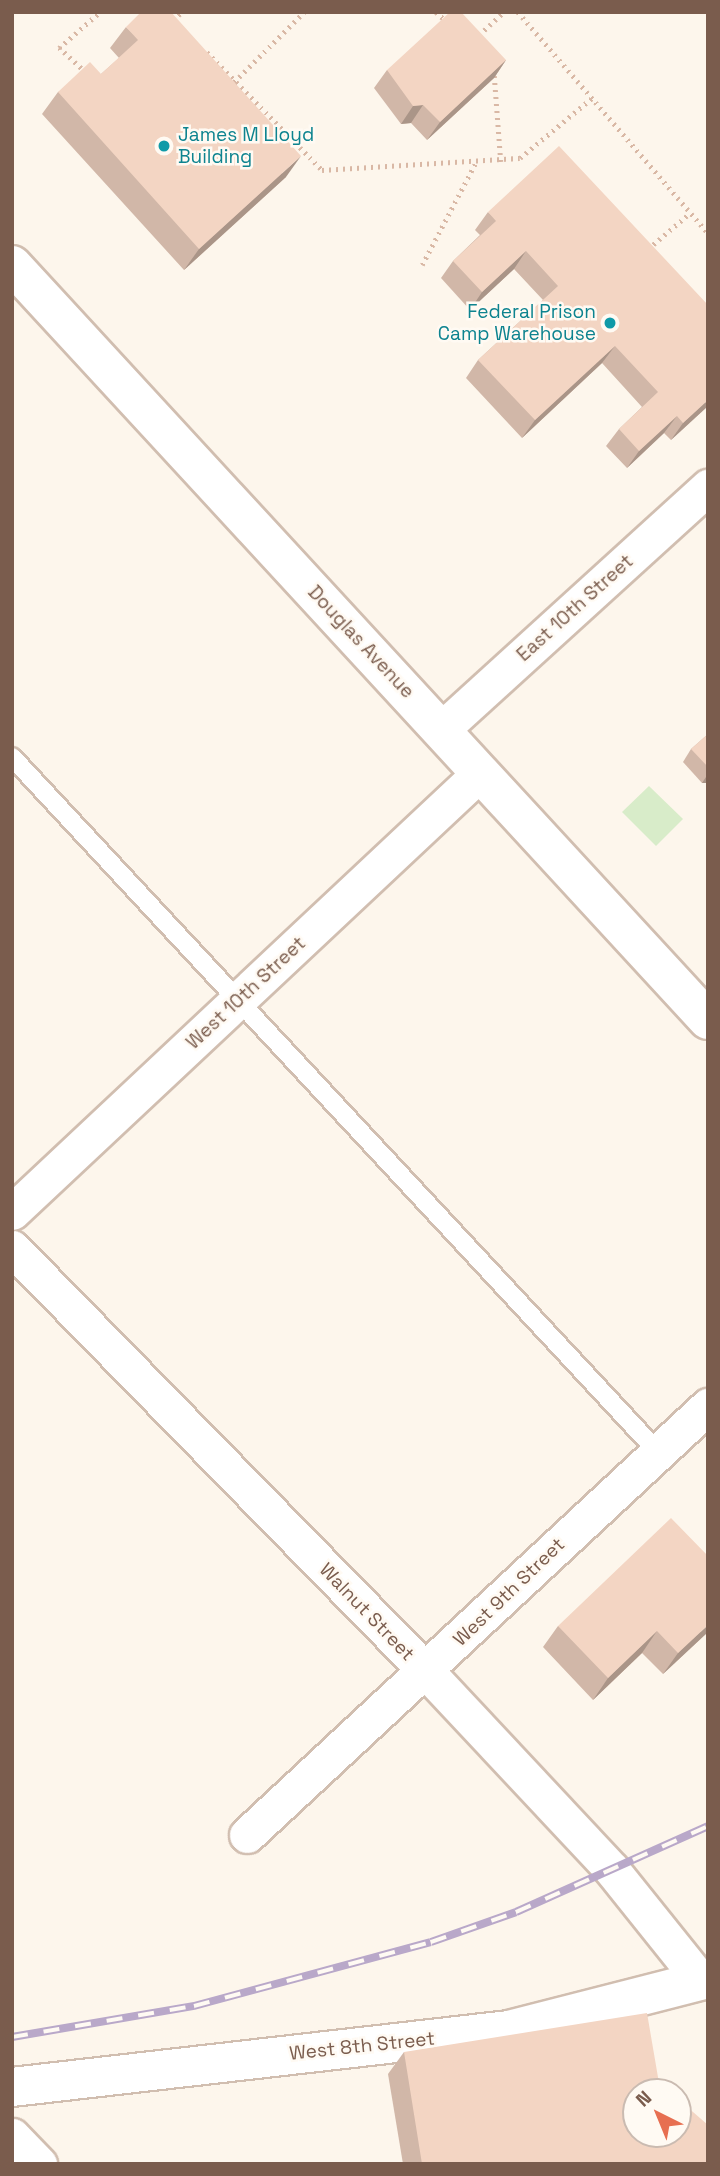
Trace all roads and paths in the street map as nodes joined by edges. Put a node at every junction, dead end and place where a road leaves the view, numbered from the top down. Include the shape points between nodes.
1 (100, 12) edge
2 (182, 12) edge
3 (304, 12) edge
4 (436, 12) edge
5 (504, 12) edge
6 (518, 12) edge
7 (175, 19) junction
8 (166, 27) edge
9 (184, 27) edge
10 (453, 28) edge
11 (470, 44) edge
12 (201, 46) edge
13 (488, 63) edge
14 (88, 76) edge
15 (235, 81) junction
16 (225, 90) edge
17 (592, 98) junction
18 (501, 162) junction
19 (476, 163) junction
20 (690, 213) junction
21 (708, 233) edge
22 (636, 259) edge
23 (12, 265) edge
24 (422, 265) dead end
25 (708, 487) edge
26 (442, 729) junction
27 (12, 757) edge
28 (480, 774) junction
29 (238, 1000) junction
30 (708, 1020) edge
31 (12, 1212) edge
32 (12, 1248) edge
33 (708, 1406) edge
34 (657, 1451) junction
35 (426, 1671) junction
36 (247, 1835) dead end
37 (705, 1983) edge
38 (12, 2087) edge
39 (12, 2136) edge
40 (39, 2164) edge

1 - 14 path via 60,48
2 - 7 path
3 - 15 path
4 - 10 path
5 - 11 path
6 - 17 path
7 - 8 path
7 - 9 path
12 - 15 path
13 - 18 path via 496,72
15 - 16 path
15 - 19 path via 322,170
17 - 18 path via 520,158
17 - 20 path
18 - 19 path
19 - 24 path
20 - 21 path
20 - 22 path
23 - 26 street, Douglas Avenue
25 - 26 street, East 10th Street
26 - 28 street, Douglas Avenue
27 - 29 lane
28 - 29 street, West 10th Street
28 - 30 street, Douglas Avenue
29 - 31 street, West 10th Street
29 - 34 lane
32 - 35 street, Walnut Street
33 - 34 street, West 9th Street
34 - 35 street, West 9th Street
35 - 36 street, West 9th Street
35 - 37 street, Walnut Street via 612,1870
37 - 38 street, West 8th Street via 509,2030
39 - 40 street

